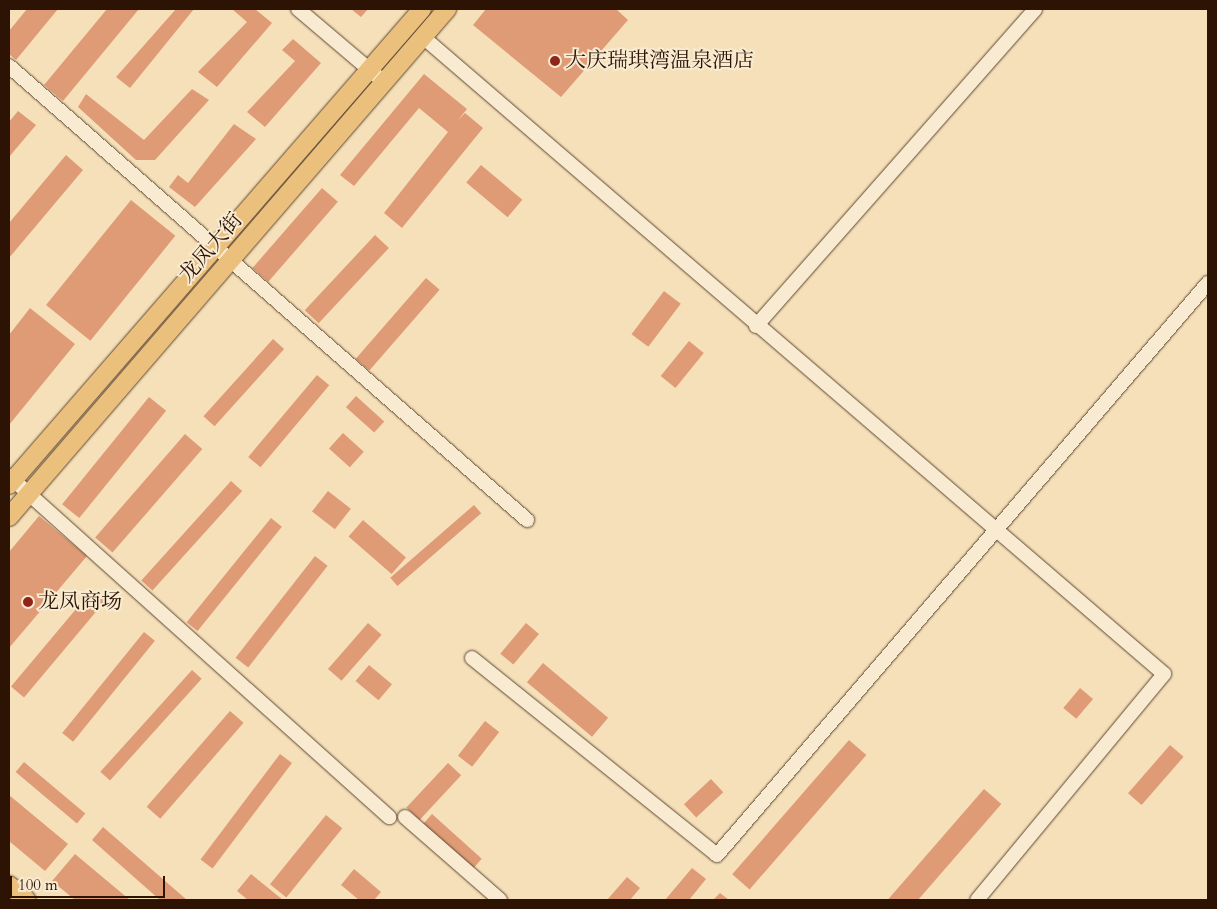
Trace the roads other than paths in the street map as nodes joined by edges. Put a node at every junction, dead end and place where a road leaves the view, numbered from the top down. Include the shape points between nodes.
1 (298, 9) edge
2 (422, 9) edge
3 (447, 9) edge
4 (1035, 9) edge
5 (423, 37) junction
6 (9, 66) edge
7 (369, 71) junction
8 (385, 82) junction
9 (217, 247) junction
10 (232, 259) junction
11 (1208, 283) edge
12 (756, 326) junction
13 (10, 481) edge
14 (28, 494) junction
15 (9, 517) edge
16 (527, 520) dead end
17 (994, 528) junction
18 (472, 658) dead end
19 (389, 817) dead end
20 (405, 817) dead end
21 (9, 885) edge
22 (27, 900) edge
23 (500, 900) edge
24 (977, 900) edge

1 - 7 street
2 - 7 main road, 龙凤大街
3 - 5 main road, 龙凤大街
4 - 12 street
5 - 8 main road, 龙凤大街
5 - 12 street
6 - 9 street
7 - 8 street
7 - 9 main road, 龙凤大街
8 - 10 main road, 龙凤大街
9 - 10 street
9 - 13 main road, 龙凤大街
10 - 14 main road, 龙凤大街
10 - 16 street
11 - 17 street
12 - 17 street
13 - 14 street
14 - 15 main road, 龙凤大街
14 - 19 street
17 - 18 street via 717,855
17 - 24 street via 1164,674
20 - 23 street
21 - 22 main road

